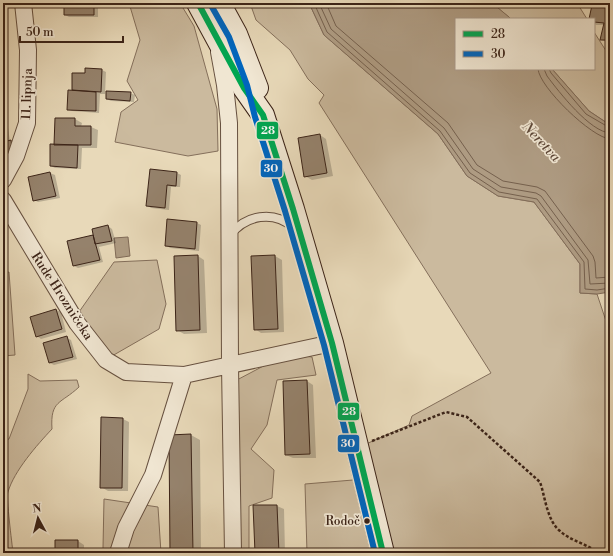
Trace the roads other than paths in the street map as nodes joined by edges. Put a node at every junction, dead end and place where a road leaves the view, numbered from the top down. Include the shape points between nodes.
1 (23, 3) edge
2 (198, 3) edge
3 (219, 3) edge
4 (216, 38) junction
5 (263, 115) junction
6 (3, 180) edge
7 (3, 200) edge
8 (9, 223) edge
9 (300, 233) junction
10 (229, 236) junction
11 (332, 343) junction
12 (230, 366) junction
13 (184, 375) junction
14 (118, 553) edge
15 (233, 553) edge
16 (383, 553) edge

1 - 6 street, 11. lipnja via 28,50 27,122 16,156
2 - 4 main road
3 - 5 main road via 236,34 253,76
4 - 5 main road via 244,88
4 - 10 street via 226,85 229,123
5 - 9 main road
7 - 8 street
8 - 13 street, Rude Hrozničeka via 77,323 106,360 126,372
9 - 10 lane via 280,219 268,216 249,219
9 - 11 main road
10 - 12 street
11 - 12 street, Rude Hrozničeka
11 - 16 main road
12 - 13 street, Rude Hrozničeka
12 - 15 street
13 - 14 street via 152,475 126,528

